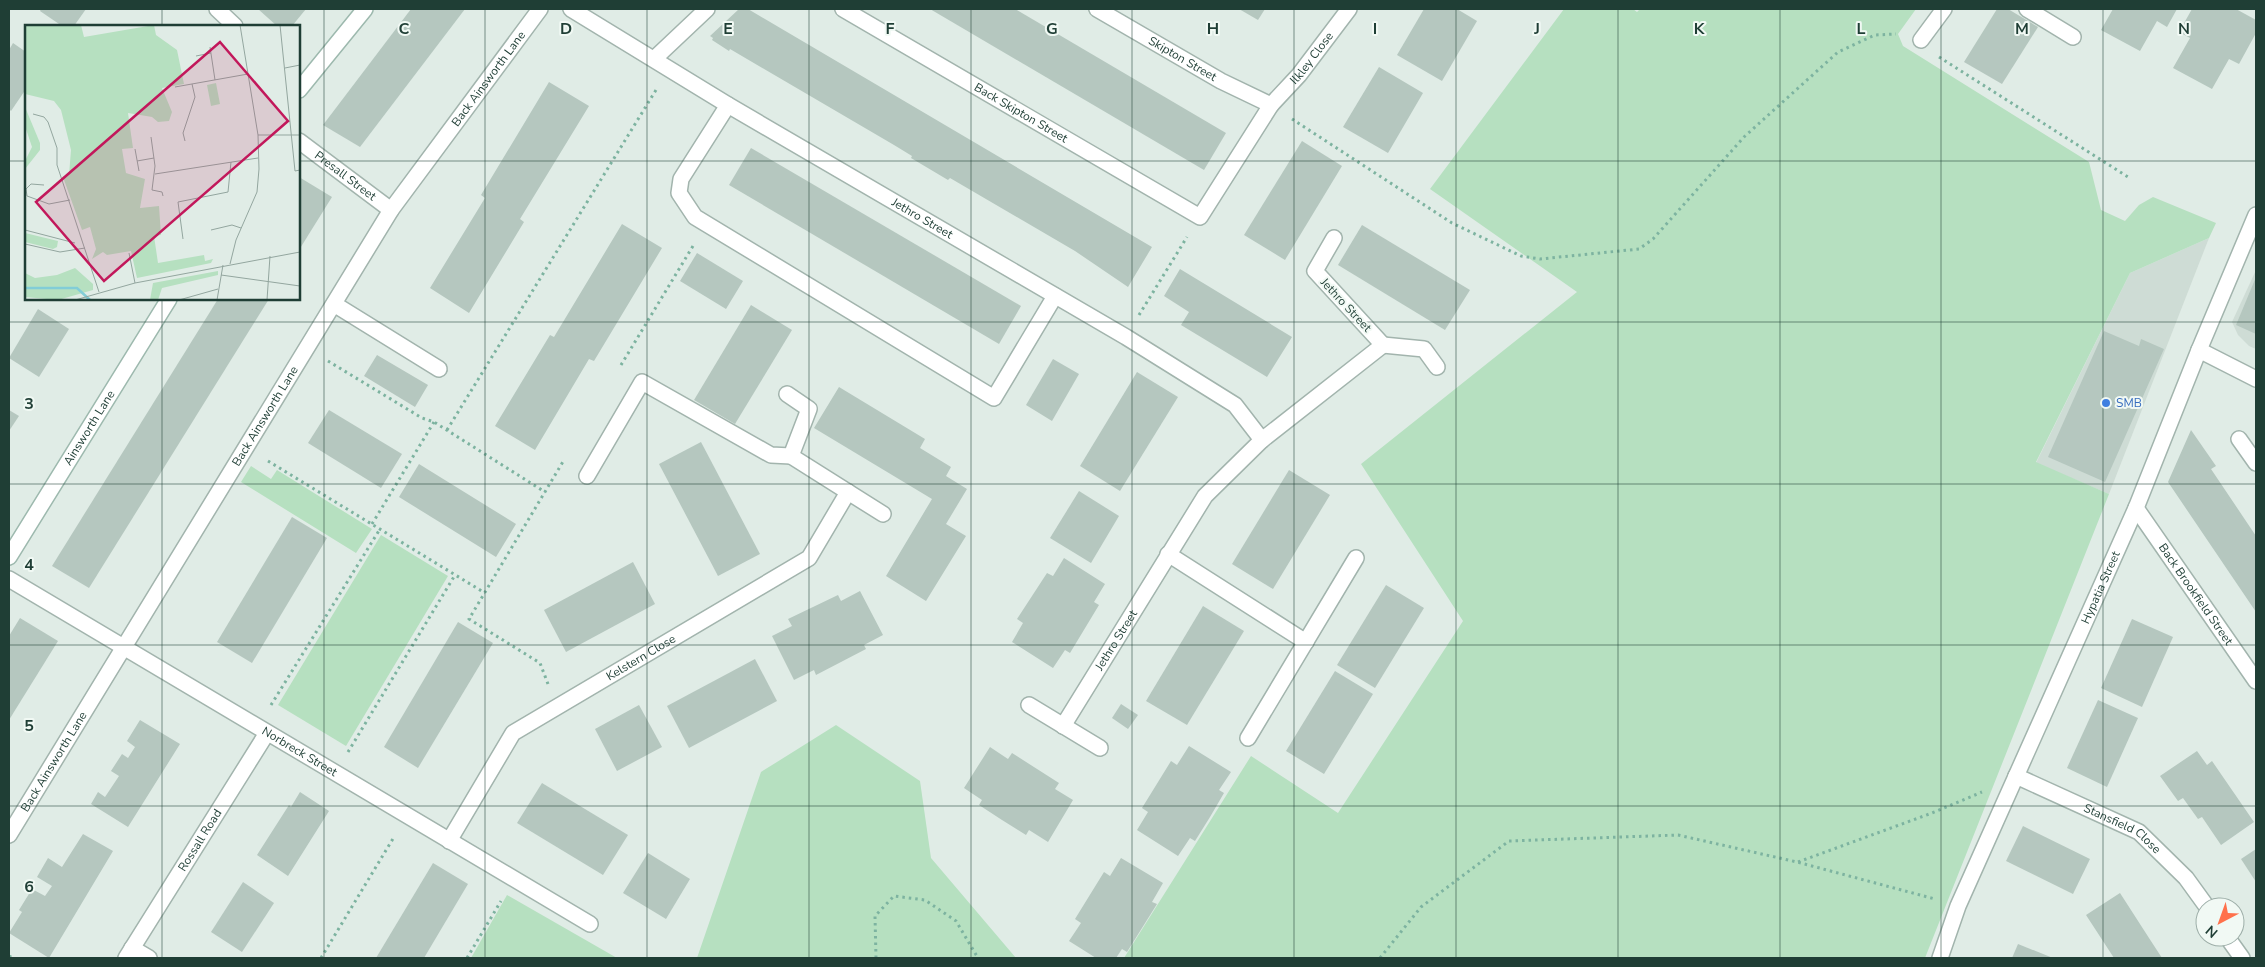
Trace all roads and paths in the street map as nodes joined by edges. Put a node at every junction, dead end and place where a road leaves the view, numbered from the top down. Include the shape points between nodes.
1 (217, 9) edge
2 (365, 9) edge
3 (540, 9) edge
4 (571, 9) edge
5 (707, 9) edge
6 (843, 9) edge
7 (1097, 9) edge
8 (1348, 9) edge
9 (1944, 9) edge
10 (2027, 9) edge
11 (234, 25) edge
12 (2073, 37) dead end
13 (1921, 40) junction
14 (654, 59) junction
15 (669, 68) junction
16 (300, 88) edge
17 (1271, 105) junction
18 (728, 106) junction
19 (300, 142) edge
20 (2128, 177) dead end
21 (391, 210) junction
22 (2256, 214) edge
23 (1200, 218) junction
24 (1334, 238) dead end
25 (1055, 296) junction
26 (168, 300) edge
27 (334, 304) junction
28 (1126, 337) junction
29 (1383, 345) junction
30 (306, 348) junction
31 (2198, 350) junction
32 (1436, 367) dead end
33 (440, 369) dead end
34 (2256, 379) edge
35 (787, 394) dead end
36 (434, 422) junction
37 (447, 430) junction
38 (2240, 439) dead end
39 (1262, 440) junction
40 (245, 447) junction
41 (791, 456) junction
42 (2256, 463) edge
43 (587, 476) dead end
44 (546, 492) dead end
45 (848, 492) junction
46 (2136, 508) junction
47 (883, 514) dead end
48 (372, 524) junction
49 (380, 528) junction
50 (1168, 554) junction
51 (9, 557) edge
52 (1356, 558) dead end
53 (455, 575) junction
54 (9, 579) edge
55 (484, 593) dead end
56 (1306, 642) junction
57 (122, 647) junction
58 (2256, 681) edge
59 (1029, 705) dead end
60 (1063, 726) junction
61 (262, 730) junction
62 (1248, 738) dead end
63 (1100, 748) dead end
64 (335, 773) junction
65 (2016, 776) junction
66 (407, 816) junction
67 (9, 834) edge
68 (449, 841) junction
69 (1797, 862) junction
70 (514, 879) junction
71 (2199, 897) edge
72 (1958, 906) junction
73 (590, 924) dead end
74 (2234, 947) edge
75 (129, 953) edge
76 (9, 956) edge
77 (13, 958) edge
78 (149, 958) edge
79 (321, 958) edge
80 (467, 958) edge
81 (876, 958) edge
82 (978, 958) edge
83 (1380, 958) edge
84 (1940, 958) edge
85 (2242, 958) edge

1 - 11 street
2 - 16 street
3 - 21 street, Back Ainsworth Lane
4 - 14 street, Jethro Street
5 - 14 street
6 - 23 street, Back Skipton Street
7 - 17 street, Skipton Street via 1221,81
8 - 17 street, Ilkley Close via 1299,75
9 - 13 street
10 - 12 street
13 - 17 path via 1898,34 1875,35 1838,52 1744,137 1653,239 1639,249 1540,259 1521,256 1452,223
13 - 20 path via 1923,46
14 - 15 street, Jethro Street
15 - 18 street, Jethro Street
15 - 37 path
17 - 23 street, Ilkley Close
18 - 25 street, Jethro Street
18 - 25 street via 682,179 679,194 695,217 994,398
19 - 21 street, Presall Street
21 - 27 street, Back Ainsworth Lane
22 - 31 street, Hypatia Street
23 - 28 path
24 - 29 street, Jethro Street via 1315,272
25 - 28 street, Jethro Street
26 - 51 street, Ainsworth Lane
27 - 30 street, Back Ainsworth Lane
27 - 33 street
28 - 39 street, Jethro Street via 1235,405
29 - 32 street via 1424,350
29 - 39 street, Jethro Street
30 - 36 path via 422,418
30 - 40 street, Back Ainsworth Lane
31 - 34 street
31 - 46 street, Hypatia Street
35 - 41 street via 809,409
36 - 37 path
36 - 48 path
37 - 44 path
38 - 42 street
39 - 50 street, Jethro Street via 1205,496
40 - 48 path
40 - 57 street, Back Ainsworth Lane
41 - 43 street via 771,455 642,382
41 - 45 street
45 - 47 street
45 - 68 street, Kelstern Close via 809,558 513,733
46 - 58 street, Back Brookfield Street
46 - 65 street, Hypatia Street
48 - 49 path
49 - 53 path
49 - 61 path
50 - 56 street
50 - 60 street, Jethro Street
52 - 56 street
53 - 55 path
53 - 64 path
54 - 57 street, Norbreck Street
56 - 62 street
57 - 61 street, Norbreck Street
57 - 67 street, Back Ainsworth Lane
59 - 60 street
60 - 63 street
61 - 64 street, Norbreck Street
61 - 75 street, Rossall Road
64 - 66 street, Norbreck Street
65 - 69 path via 1932,814
65 - 71 street, Stansfield Close via 2139,832 2186,878
65 - 72 street, Hypatia Street
66 - 68 street, Norbreck Street
66 - 79 path
68 - 70 street, Norbreck Street
69 - 72 path
69 - 83 path via 1678,835 1509,841 1421,906
70 - 73 street, Norbreck Street
70 - 80 path
72 - 84 street, Hypatia Street
74 - 85 street
75 - 78 street, Rossall Road
76 - 77 path
81 - 82 path via 875,916 894,896 925,900 956,921

